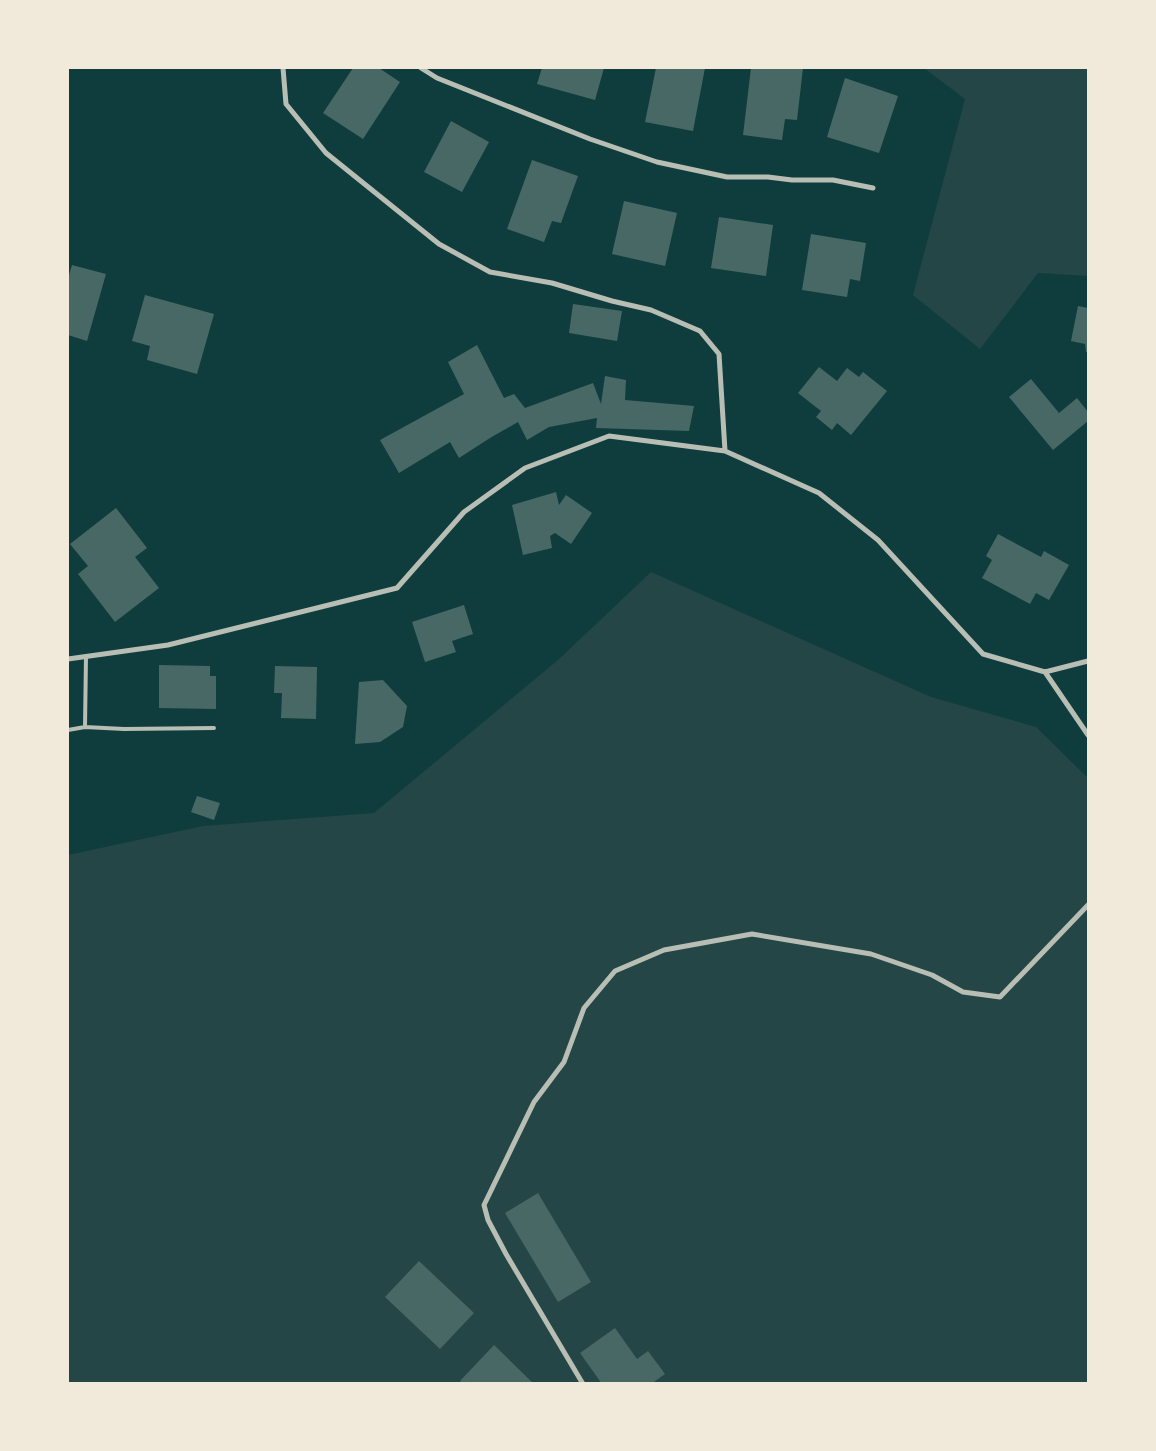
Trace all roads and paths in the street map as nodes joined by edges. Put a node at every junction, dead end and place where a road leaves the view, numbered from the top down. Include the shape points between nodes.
1 (283, 68) edge
2 (421, 68) edge
3 (873, 188) dead end
4 (725, 451) junction
5 (86, 656) junction
6 (68, 659) edge
7 (1088, 660) edge
8 (1045, 672) junction
9 (85, 727) junction
10 (214, 728) dead end
11 (68, 730) edge
12 (1088, 735) edge
13 (1088, 905) edge
14 (582, 1384) edge

1 - 4 street via 286,104 326,152 439,244 490,272 552,283 612,302 652,310 700,331 719,354
2 - 3 street via 437,78 581,136 658,162 727,177 833,180
4 - 5 street via 609,436 525,468 494,490 464,512 397,588 168,645
4 - 8 street via 819,493 878,540 983,654
5 - 6 street
5 - 9 lane
7 - 8 street
8 - 12 street
9 - 10 lane
9 - 11 lane
13 - 14 street via 1000,996 962,992 932,975 871,954 752,934 664,950 616,972 584,1008 564,1062 534,1102 484,1205 506,1254

